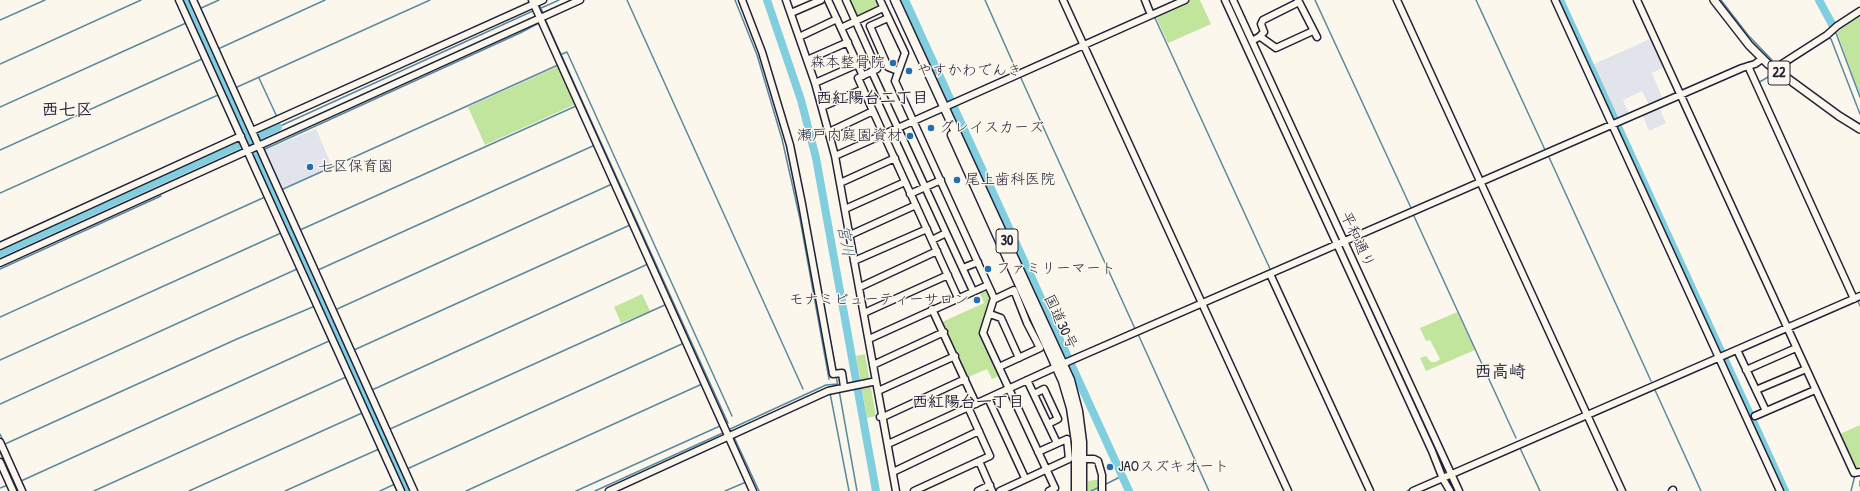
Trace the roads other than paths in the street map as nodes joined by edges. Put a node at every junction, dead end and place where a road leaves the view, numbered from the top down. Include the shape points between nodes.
1 (179, 0) edge
2 (192, 0) edge
3 (543, 0) edge
4 (580, 0) edge
5 (742, 0) edge
6 (786, 0) edge
7 (821, 0) edge
8 (828, 0) edge
9 (846, 0) edge
10 (880, 0) edge
11 (889, 0) edge
12 (895, 0) edge
13 (1063, 0) edge
14 (1145, 0) edge
15 (1185, 0) edge
16 (1225, 0) edge
17 (1233, 0) edge
18 (1397, 0) edge
19 (1555, 0) edge
20 (1638, 0) edge
21 (1714, 0) edge
22 (1298, 1) edge
23 (533, 3) edge
24 (883, 8) junction
25 (1860, 11) edge
26 (791, 13) junction
27 (1152, 13) junction
28 (539, 16) junction
29 (888, 18) junction
30 (837, 19) junction
31 (856, 21) junction
32 (841, 28) junction
33 (1313, 31) junction
34 (800, 37) junction
35 (1259, 37) junction
36 (1317, 37) dead end
37 (1252, 41) junction
38 (848, 42) junction
39 (1083, 43) junction
40 (1762, 59) junction
41 (807, 60) junction
42 (858, 64) junction
43 (1748, 67) junction
44 (1774, 69) junction
45 (898, 71) junction
46 (872, 72) junction
47 (863, 76) junction
48 (815, 84) junction
49 (863, 89) junction
50 (1681, 97) junction
51 (1666, 103) junction
52 (947, 106) junction
53 (822, 107) junction
54 (1660, 108) dead end
55 (874, 111) junction
56 (913, 120) junction
57 (1614, 123) junction
58 (898, 128) junction
59 (1860, 129) edge
60 (829, 132) junction
61 (884, 134) junction
62 (241, 138) junction
63 (256, 139) junction
64 (247, 150) junction
65 (835, 156) junction
66 (895, 158) junction
67 (941, 180) junction
68 (906, 182) junction
69 (1479, 182) junction
70 (840, 183) junction
71 (925, 187) junction
72 (910, 194) junction
73 (916, 205) junction
74 (845, 209) junction
75 (927, 229) junction
76 (946, 233) junction
77 (850, 235) junction
78 (932, 240) junction
79 (1340, 243) junction
80 (0, 246) edge
81 (937, 252) junction
82 (854, 261) junction
83 (978, 262) junction
84 (0, 263) edge
85 (963, 268) junction
86 (1271, 273) junction
87 (948, 275) junction
88 (988, 285) junction
89 (860, 287) junction
90 (973, 291) junction
91 (1855, 297) edge
92 (958, 298) junction
93 (995, 299) junction
94 (1204, 303) junction
95 (932, 309) junction
96 (864, 313) junction
97 (990, 314) junction
98 (1787, 327) junction
99 (944, 332) junction
100 (869, 339) junction
101 (1796, 348) junction
102 (1737, 350) junction
103 (955, 356) junction
104 (1720, 357) junction
105 (1019, 358) junction
106 (1066, 363) junction
107 (873, 365) junction
108 (999, 367) junction
109 (1806, 369) junction
110 (1746, 370) junction
111 (965, 379) junction
112 (1027, 380) junction
113 (871, 383) junction
114 (842, 388) junction
115 (1009, 388) junction
116 (1756, 390) junction
117 (1816, 390) junction
118 (878, 391) junction
119 (1034, 394) junction
120 (988, 398) junction
121 (976, 404) junction
122 (968, 407) junction
123 (1766, 411) junction
124 (1587, 414) junction
125 (1755, 416) dead end
126 (883, 418) junction
127 (1048, 424) junction
128 (979, 431) junction
129 (727, 433) junction
130 (0, 442) edge
131 (1057, 443) junction
132 (888, 444) junction
133 (1038, 452) junction
134 (1080, 459) junction
135 (979, 461) junction
136 (0, 462) edge
137 (1046, 469) junction
138 (893, 472) junction
139 (1857, 472) edge
140 (1447, 475) junction
141 (1025, 478) junction
142 (991, 488) edge
143 (1102, 488) edge
144 (13, 491) edge
145 (22, 491) edge
146 (401, 491) edge
147 (414, 491) edge
148 (609, 491) edge
149 (753, 491) edge
150 (896, 491) edge
151 (914, 491) edge
152 (978, 491) edge
153 (1000, 491) edge
154 (1049, 491) edge
155 (1076, 491) edge
156 (1082, 491) edge
157 (1288, 491) edge
158 (1370, 491) edge
159 (1413, 491) edge
160 (1450, 491) edge
161 (1459, 491) edge
162 (1622, 491) edge
163 (1780, 491) edge

1 - 62 street
2 - 63 street
3 - 23 street
4 - 28 street
5 - 114 street via 762,52 790,145 833,374 842,373
6 - 26 street
7 - 26 street
8 - 30 street
9 - 31 street
10 - 24 street
11 - 52 highway, 国道30号 / 30
12 - 52 highway, 国道30号 / 30
13 - 39 street
14 - 27 street
15 - 27 street
16 - 79 street
17 - 37 street, 平和通り
18 - 69 street
19 - 57 street
20 - 50 street
21 - 40 main road, 22
22 - 33 street
22 - 35 street via 1263,20 1261,24 1264,32
23 - 28 street
23 - 63 street
24 - 29 street
24 - 31 street
25 - 44 street
26 - 34 street
27 - 39 street
28 - 63 street
28 - 129 street
29 - 45 street via 905,53
29 - 45 street via 870,26 888,67
30 - 32 street
30 - 34 street
31 - 32 street
31 - 46 street via 877,69
32 - 38 street
33 - 35 street via 1276,48
33 - 36 street
34 - 41 street
35 - 37 street
37 - 79 street, 平和通り
38 - 41 street
38 - 42 street
39 - 52 street
39 - 94 street
40 - 43 street
40 - 44 main road, 22
41 - 48 street
42 - 47 street
42 - 48 street
43 - 50 street
43 - 91 street
44 - 59 main road, 22
45 - 56 street via 895,81
46 - 47 street
46 - 58 street
47 - 49 street via 858,78
48 - 53 street
49 - 53 street
49 - 55 street
50 - 51 street
50 - 98 street
51 - 54 street
51 - 57 street
52 - 56 street
52 - 106 highway, 国道30号 / 30
53 - 60 street
55 - 60 street
55 - 61 street
56 - 58 street
56 - 67 street
57 - 69 street
57 - 104 street
58 - 61 street
58 - 71 street
60 - 65 street
61 - 65 street
61 - 66 street
62 - 64 street
62 - 80 street
63 - 64 street
63 - 147 street
64 - 84 street
64 - 146 street
65 - 70 street
66 - 68 street
66 - 70 street
67 - 71 street
67 - 83 street
68 - 72 street
68 - 74 street
69 - 79 street
69 - 124 street
70 - 74 street
71 - 72 street
71 - 76 street
72 - 73 street
73 - 75 street
73 - 77 street
74 - 77 street
75 - 78 street
75 - 82 street
76 - 78 street
76 - 85 street
77 - 82 street
78 - 81 street
79 - 86 street
79 - 140 street, 平和通り
81 - 87 street
81 - 89 street
82 - 89 street
83 - 85 street
83 - 88 street
85 - 90 street
86 - 94 street
86 - 158 street
87 - 92 street
87 - 96 street
88 - 90 street
88 - 93 street
89 - 96 street
90 - 92 street
91 - 98 street
92 - 95 street
93 - 97 street
93 - 105 street via 1014,290 1040,348
94 - 106 street
94 - 157 street
95 - 99 street
95 - 100 street
96 - 100 street
97 - 105 street via 1001,318
97 - 108 street via 983,333
98 - 101 street
98 - 102 street
99 - 103 street
99 - 107 street
100 - 107 street
100 - 113 street via 867,347
101 - 109 street
101 - 110 street
102 - 104 street
102 - 110 street
103 - 111 street
103 - 118 street
104 - 124 street
104 - 163 street
105 - 108 street
106 - 112 street
106 - 134 highway, 国道30号 / 30
107 - 118 street
108 - 115 street
109 - 116 street
109 - 117 street
110 - 116 street
111 - 121 street
111 - 126 street
112 - 115 street
112 - 119 street
113 - 114 street
113 - 126 street via 880,417
114 - 129 street via 828,391
115 - 120 street
115 - 133 street
116 - 123 street
117 - 123 street
117 - 139 street
118 - 126 street
119 - 127 street
119 - 127 street via 1044,389 1058,419
120 - 121 street
120 - 141 street
121 - 122 street
122 - 128 street
122 - 132 street
123 - 125 street
124 - 140 street
124 - 162 street
126 - 132 street
127 - 131 street
128 - 135 street via 990,456
128 - 138 street
129 - 148 street
129 - 149 street
130 - 145 street
131 - 133 street
131 - 137 street via 1067,439 1069,459
132 - 138 street
133 - 137 street
134 - 143 street via 1098,461
134 - 155 highway, 国道30号 / 30
134 - 156 highway, 国道30号 / 30
135 - 142 street
135 - 151 street
136 - 144 street
137 - 141 street
137 - 154 street via 1055,488
138 - 150 street
140 - 159 street
140 - 160 street
140 - 161 street, 平和通り
141 - 153 street
142 - 152 street

